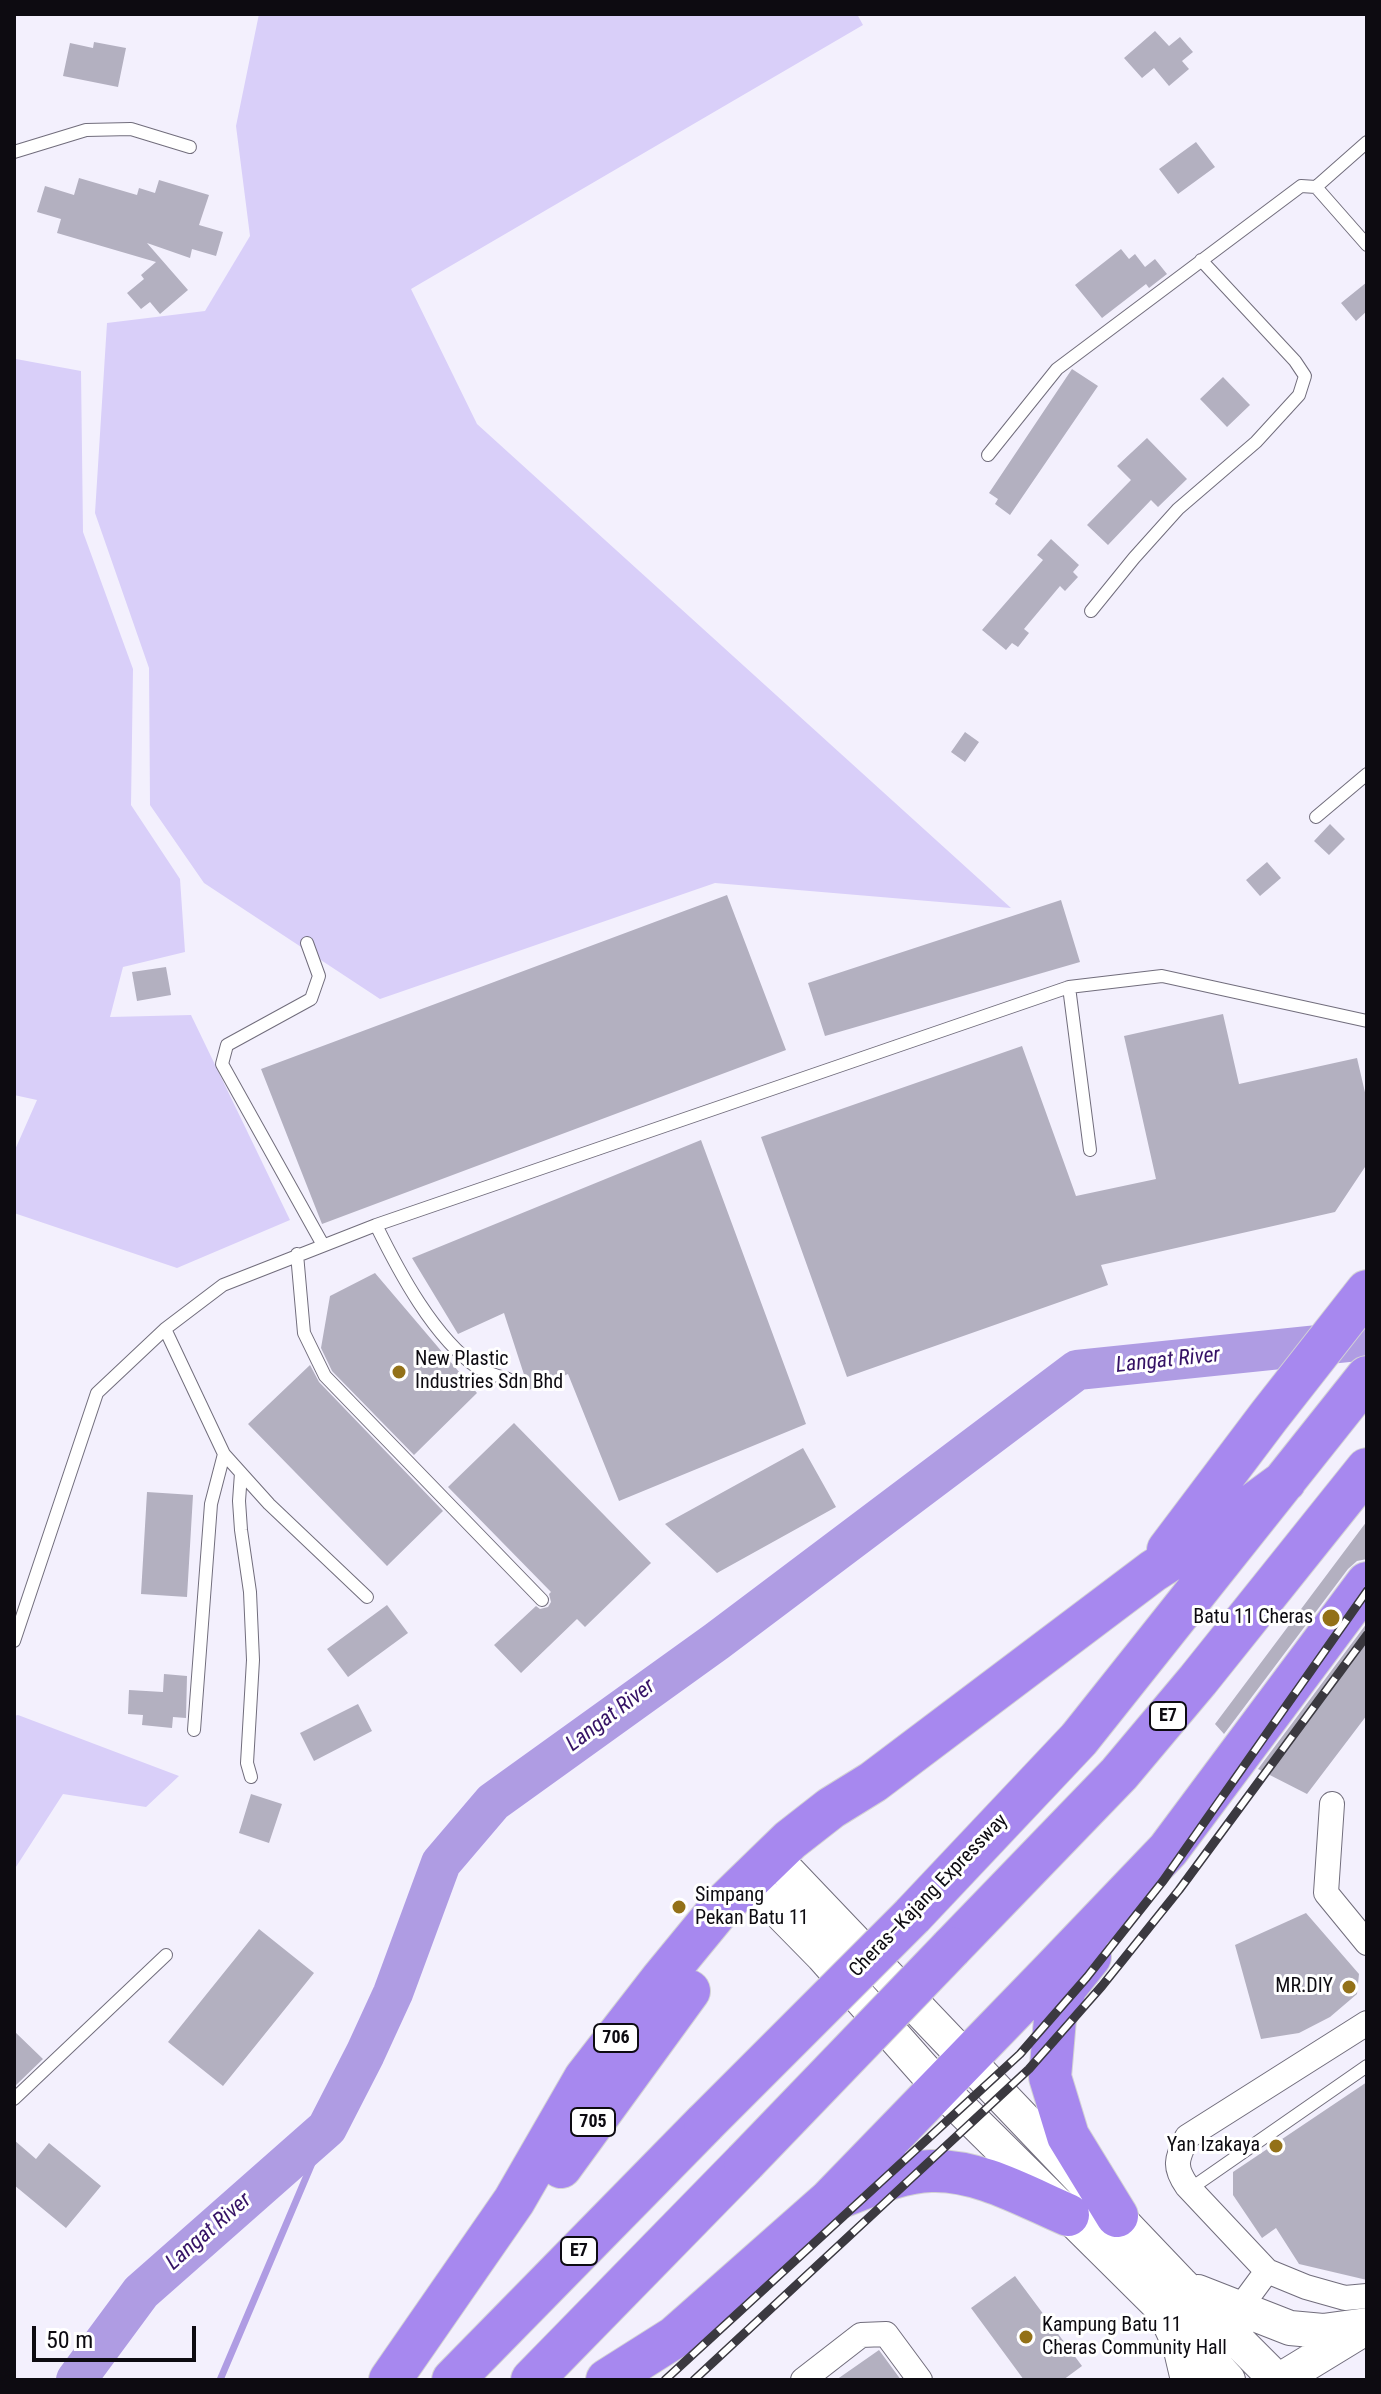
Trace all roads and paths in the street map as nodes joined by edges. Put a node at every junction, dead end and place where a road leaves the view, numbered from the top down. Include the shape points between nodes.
1 (1367, 142) edge
2 (190, 147) dead end
3 (14, 152) edge
4 (1316, 187) junction
5 (1367, 245) edge
6 (1201, 260) junction
7 (988, 455) dead end
8 (1091, 611) dead end
9 (1367, 774) edge
10 (1316, 817) dead end
11 (307, 943) dead end
12 (1069, 987) junction
13 (1367, 1021) edge
14 (1090, 1150) dead end
15 (376, 1225) junction
16 (323, 1245) junction
17 (297, 1254) junction
18 (1367, 1291) edge
19 (165, 1329) junction
20 (1367, 1377) edge
21 (508, 1379) dead end
22 (224, 1454) junction
23 (1367, 1469) edge
24 (241, 1473) junction
25 (1285, 1481) junction
26 (1367, 1507) edge
27 (1153, 1571) junction
28 (1367, 1583) edge
29 (367, 1597) dead end
30 (542, 1600) dead end
31 (14, 1641) edge
32 (1198, 1680) junction
33 (194, 1730) dead end
34 (251, 1777) dead end
35 (873, 1782) junction
36 (1332, 1804) dead end
37 (1168, 1850) junction
38 (778, 1885) junction
39 (1367, 1943) edge
40 (166, 1955) dead end
41 (1367, 2023) edge
42 (1367, 2066) edge
43 (953, 2073) junction
44 (14, 2099) edge
45 (1190, 2189) junction
46 (829, 2201) junction
47 (1068, 2215) junction
48 (1117, 2216) junction
49 (1267, 2271) junction
50 (1171, 2296) junction
51 (1367, 2296) edge
52 (1239, 2309) junction
53 (1367, 2326) edge
54 (416, 2344) junction
55 (1367, 2353) edge
56 (390, 2380) edge
57 (453, 2380) edge
58 (532, 2380) edge
59 (607, 2380) edge
60 (803, 2380) edge
61 (920, 2380) edge
62 (1188, 2380) edge
63 (1228, 2380) edge
64 (1278, 2380) edge
65 (1325, 2380) edge

1 - 4 lane
2 - 3 lane via 131,129 86,130
4 - 5 lane
4 - 6 lane via 1301,186
6 - 7 lane via 1057,369
6 - 8 lane via 1305,376 1299,395 1256,442 1178,509
9 - 10 lane
11 - 16 lane via 319,976 311,999 227,1045 222,1064
12 - 13 lane via 1162,976
12 - 14 lane
12 - 15 lane
15 - 16 lane
15 - 21 lane via 403,1280 455,1348 481,1370
16 - 17 lane
17 - 19 lane via 223,1285
17 - 30 lane via 304,1333 325,1376
18 - 27 highway
19 - 22 lane
19 - 31 lane via 97,1393
20 - 25 highway, Cheras–Kajang Expressway / E7
22 - 24 lane
22 - 33 lane via 211,1504
23 - 32 highway, E7
24 - 29 lane
24 - 34 lane via 253,1660 247,1763
25 - 27 highway
25 - 57 highway, Cheras–Kajang Expressway / E7, bridge via 1079,1739 912,1916
26 - 32 highway via 1272,1618
27 - 35 highway
28 - 37 highway
32 - 58 highway, E7, bridge via 1119,1774
35 - 38 highway via 838,1829
35 - 54 highway, 706 via 790,1840 721,1907 585,2078 514,2201
36 - 39 street via 1326,1893
37 - 43 highway
37 - 48 highway via 1139,1901 1066,1987 1054,2028 1050,2077 1068,2136
38 - 43 street via 823,1956
38 - 54 highway, 705 via 680,2002 554,2178
40 - 44 lane
41 - 45 street via 1187,2137 1178,2156 1178,2174
42 - 45 lane
43 - 46 highway
43 - 47 street
43 - 48 street
45 - 49 street
46 - 47 highway via 889,2179 932,2171 968,2175
46 - 59 highway via 675,2337
47 - 50 street
48 - 50 street
49 - 51 street via 1345,2298
49 - 52 street
50 - 52 street
50 - 62 street
50 - 63 street
50 - 64 street
52 - 53 street via 1290,2328
53 - 64 street
54 - 56 highway
55 - 65 street
60 - 61 street via 861,2335 886,2334

